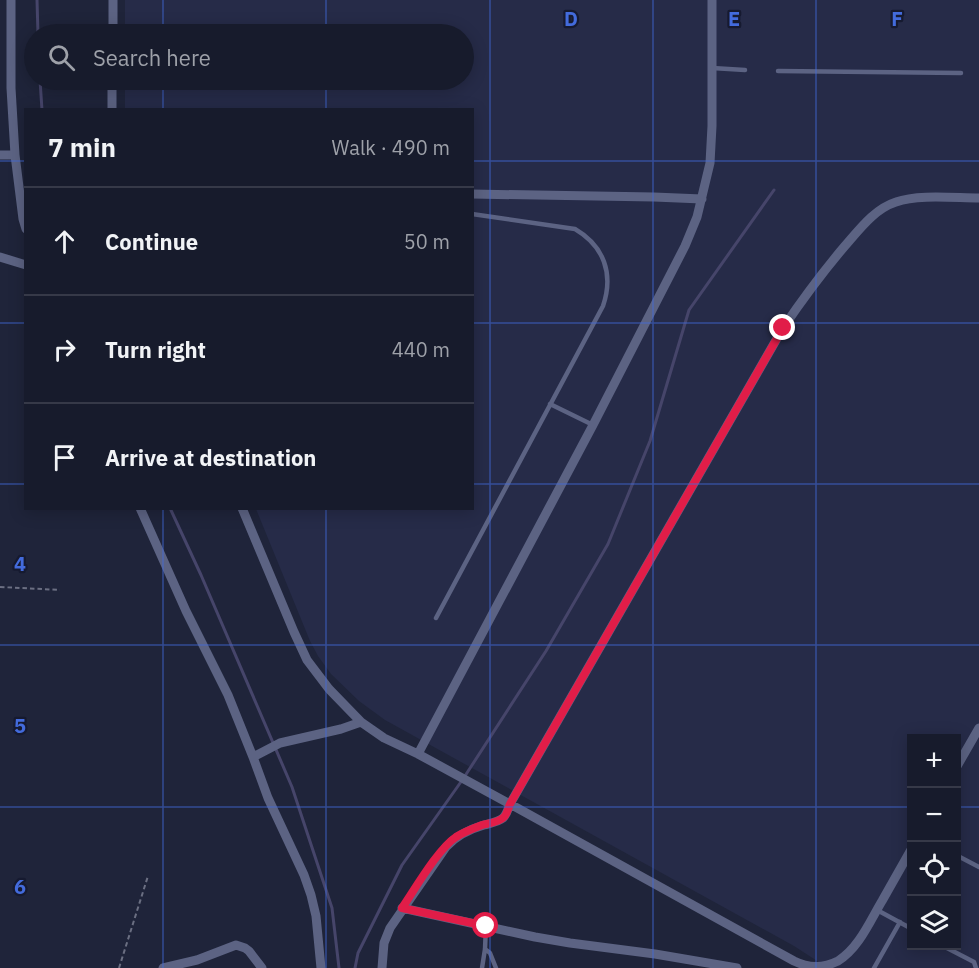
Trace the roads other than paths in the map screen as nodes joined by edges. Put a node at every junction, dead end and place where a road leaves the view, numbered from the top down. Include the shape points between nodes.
1 (11, 0) edge
2 (113, 0) edge
3 (712, 0) edge
4 (113, 24) edge
5 (712, 68) junction
6 (744, 70) dead end
7 (778, 71) dead end
8 (961, 73) dead end
9 (112, 90) edge
10 (112, 108) edge
11 (0, 155) edge
12 (15, 155) junction
13 (474, 194) edge
14 (979, 198) edge
15 (702, 199) junction
16 (474, 214) edge
17 (24, 216) edge
18 (0, 257) edge
19 (24, 263) edge
20 (550, 404) junction
21 (593, 425) junction
22 (141, 510) edge
23 (243, 510) edge
24 (435, 618) dead end
25 (361, 722) junction
26 (979, 728) edge
27 (418, 754) junction
28 (253, 757) junction
29 (961, 761) edge
30 (510, 804) junction
31 (907, 857) edge
32 (961, 857) edge
33 (979, 867) edge
34 (402, 908) junction
35 (877, 910) junction
36 (900, 922) junction
37 (486, 926) junction
38 (907, 926) edge
39 (485, 949) junction
40 (951, 950) edge
41 (833, 966) edge
42 (163, 968) edge
43 (262, 968) edge
44 (321, 968) edge
45 (382, 968) edge
46 (482, 968) edge
47 (496, 968) edge
48 (737, 968) edge
49 (874, 968) edge
50 (976, 968) edge

1 - 12 street
2 - 4 street
3 - 5 street
5 - 6 lane
5 - 15 street via 712,144
7 - 8 lane
9 - 10 street
11 - 12 street
12 - 17 street
13 - 15 street
14 - 30 street via 914,198 888,205 866,222 818,279 783,328
15 - 21 street via 685,246
16 - 20 lane via 575,229 588,238 603,259 608,287 603,306
18 - 19 street
20 - 21 lane
20 - 24 lane
21 - 27 street
22 - 28 street
23 - 25 street via 307,660
25 - 27 street
25 - 28 street via 280,743
26 - 29 street
27 - 30 street
28 - 44 street via 311,895
30 - 34 street via 502,819 449,843
30 - 41 street via 794,961 812,967
31 - 35 street
32 - 33 lane
34 - 37 street
34 - 45 street via 386,936
35 - 36 lane
35 - 41 street via 854,946
36 - 38 lane
36 - 49 lane
37 - 39 lane
37 - 48 street
39 - 46 lane
39 - 47 lane
40 - 50 lane via 974,962
42 - 43 street via 236,945 249,951

